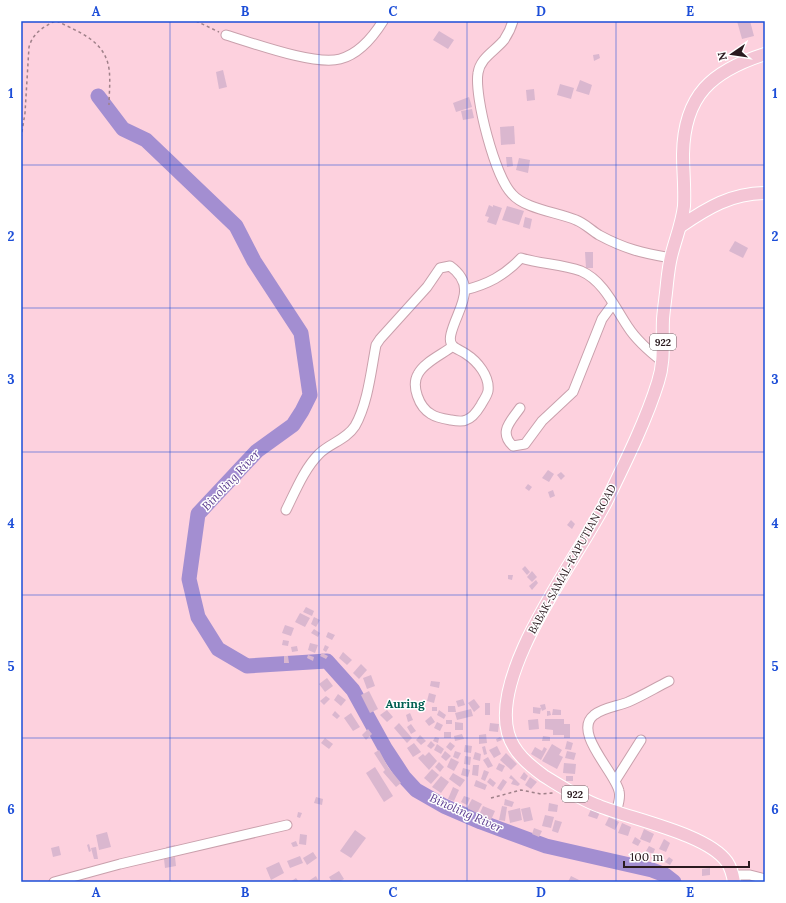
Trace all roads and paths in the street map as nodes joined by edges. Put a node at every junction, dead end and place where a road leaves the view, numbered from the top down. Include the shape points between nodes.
1 (56, 21) edge
2 (196, 21) edge
3 (383, 21) edge
4 (514, 21) edge
5 (226, 35) joint
6 (765, 54) edge
7 (109, 105) dead end
8 (21, 138) edge
9 (765, 193) edge
10 (681, 226) junction
11 (671, 258) junction
12 (465, 290) junction
13 (614, 304) junction
14 (453, 346) junction
15 (663, 362) junction
16 (520, 408) dead end
17 (286, 510) dead end
18 (669, 681) dead end
19 (641, 740) dead end
20 (615, 781) junction
21 (562, 787) junction
22 (491, 798) dead end
23 (616, 812) junction
24 (287, 825) dead end
25 (733, 878) edge
26 (765, 878) edge
27 (54, 882) edge

1 - 7 path via 99,46 106,58
1 - 8 path via 37,32 29,47 26,106
2 - 5 path
3 - 5 street via 358,50 341,59 327,61
4 - 11 street via 503,41 483,60 478,71 477,83 485,128 504,183 520,201 578,221 597,234 639,253
6 - 10 main road, BABAK-SAMAL-KAPUTIAN ROAD / 922 via 741,62 707,83 689,114 684,140 684,200
9 - 10 main road via 736,196 706,210
10 - 11 main road, BABAK-SAMAL-KAPUTIAN ROAD / 922
11 - 15 main road, BABAK-SAMAL-KAPUTIAN ROAD / 922 via 663,320
12 - 13 street via 502,276 520,258 582,272 594,280
12 - 14 street via 451,336
12 - 17 street via 464,283 456,271 450,266 440,268 427,287 380,339 376,345 363,406 355,426 348,436 327,448 312,462
13 - 15 street via 638,339
13 - 16 street via 602,319 573,392 542,420 525,444 513,446 505,434
14 - 14 street via 481,367 488,386 488,393 480,406 466,420 446,419 430,413 424,407 416,390 415,381 421,369
15 - 21 main road, BABAK-SAMAL-KAPUTIAN ROAD / 922 via 652,400 605,503 527,641 510,681 504,716 509,736 516,750 529,765
18 - 20 street via 642,696 593,715 588,724 596,754
19 - 20 street
20 - 23 street via 620,796
21 - 22 path via 550,794 521,790
21 - 23 main road, BABAK-SAMAL-KAPUTIAN ROAD / 922
23 - 25 main road, BABAK-SAMAL-KAPUTIAN ROAD / 922 via 699,841 716,851 727,862
24 - 27 street
25 - 26 street via 750,875

